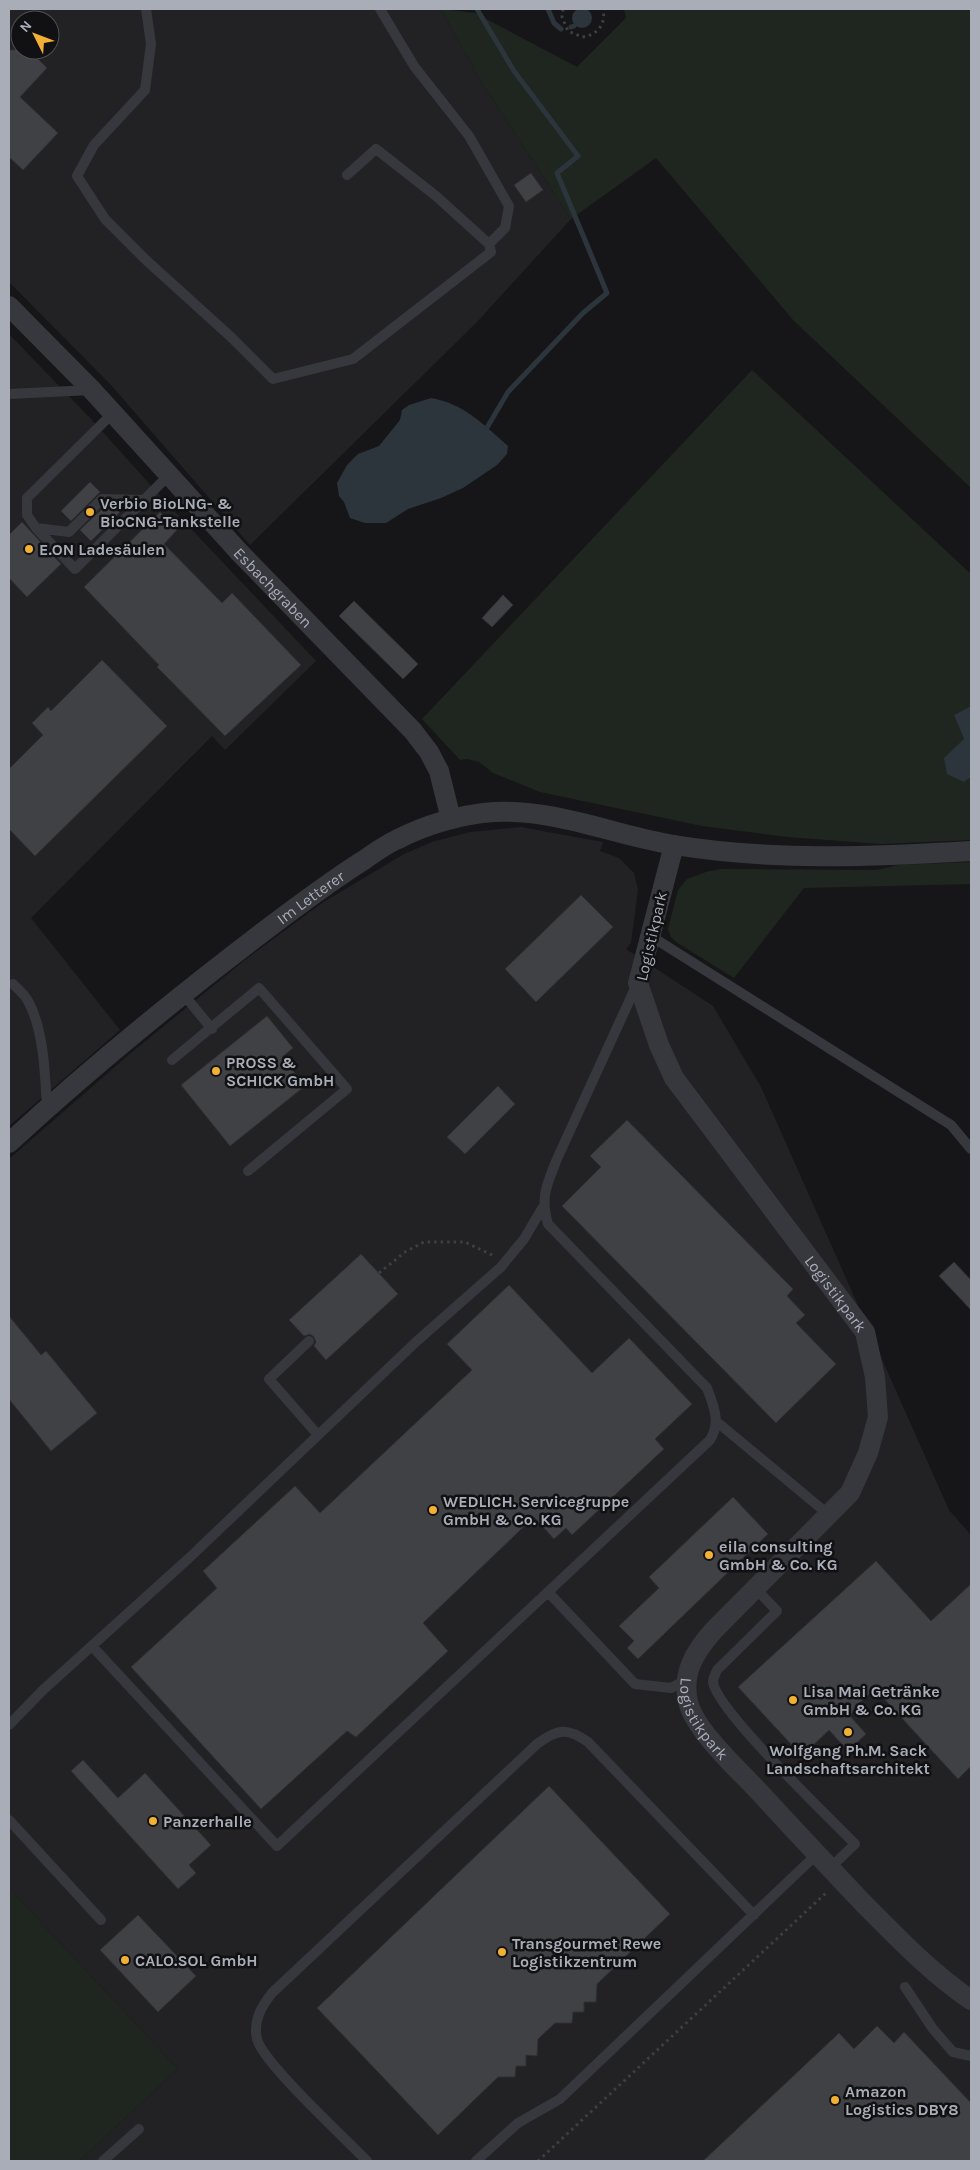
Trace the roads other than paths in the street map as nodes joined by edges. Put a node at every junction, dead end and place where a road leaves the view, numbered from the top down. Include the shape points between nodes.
1 (146, 9) edge
2 (380, 9) edge
3 (347, 175) dead end
4 (489, 244) junction
5 (9, 306) edge
6 (92, 390) junction
7 (9, 394) edge
8 (114, 414) junction
9 (170, 474) junction
10 (145, 500) junction
11 (36, 528) junction
12 (451, 819) junction
13 (674, 845) junction
14 (971, 851) edge
15 (649, 935) junction
16 (638, 983) junction
17 (13, 984) dead end
18 (184, 995) junction
19 (212, 1029) junction
20 (172, 1060) dead end
21 (47, 1107) junction
22 (9, 1143) edge
23 (971, 1148) edge
24 (248, 1171) dead end
25 (543, 1207) junction
26 (309, 1341) dead end
27 (717, 1422) junction
28 (318, 1435) junction
29 (829, 1515) junction
30 (756, 1589) junction
31 (548, 1592) junction
32 (92, 1646) junction
33 (686, 1680) junction
34 (9, 1724) edge
35 (9, 1820) edge
36 (829, 1867) junction
37 (754, 1915) junction
38 (101, 1920) dead end
39 (905, 1987) dead end
40 (971, 2000) edge
41 (971, 2056) edge
42 (139, 2129) dead end
43 (103, 2161) edge
44 (367, 2161) edge
45 (476, 2161) edge

1 - 4 lane via 151,44 145,90 94,145 77,176 105,219 273,379 353,359 491,252
2 - 4 lane via 414,66 469,136 508,206 505,228
3 - 4 lane via 376,149 436,196
5 - 6 street, Esbachgraben
6 - 7 lane
6 - 8 street, Esbachgraben
8 - 9 street, Esbachgraben
8 - 11 lane via 27,498 27,515
9 - 10 lane
9 - 12 street, Esbachgraben via 240,552 413,731 439,771
10 - 11 lane via 102,500 69,532
10 - 11 lane via 75,569
12 - 13 street, Im Letterer via 491,812 518,812 560,817
12 - 18 street, Im Letterer via 396,840 356,865 279,920
13 - 14 street via 780,857
13 - 15 street, Logistikpark
15 - 16 street, Logistikpark
15 - 23 lane via 951,1125
16 - 25 lane via 557,1159 546,1187
16 - 29 street, Logistikpark via 650,1022 674,1078 865,1332 875,1376 878,1417 868,1453 850,1493
17 - 21 lane via 28,1000 38,1029
18 - 19 lane
18 - 21 street, Im Letterer
19 - 20 lane
19 - 24 lane via 259,988 347,1089
21 - 22 street, Im Letterer
25 - 27 lane via 548,1224 707,1388
25 - 28 lane via 524,1239 506,1260
26 - 28 lane via 270,1379
27 - 29 lane
27 - 31 lane via 710,1440
28 - 32 lane
29 - 30 street, Logistikpark
30 - 33 street, Logistikpark via 700,1646
30 - 36 lane via 777,1611 717,1670 713,1681 732,1715 855,1844
31 - 32 lane via 277,1846
31 - 33 lane via 635,1684 671,1688
32 - 34 lane
33 - 36 street, Logistikpark via 689,1705 701,1728
35 - 38 lane
36 - 37 lane
36 - 40 street, Logistikpark via 917,1957
37 - 44 lane via 588,1742 571,1732 549,1735 272,1993 258,2013 257,2039 271,2062
37 - 45 lane via 560,2099 518,2123
39 - 41 lane via 932,2029 953,2052
42 - 43 lane

